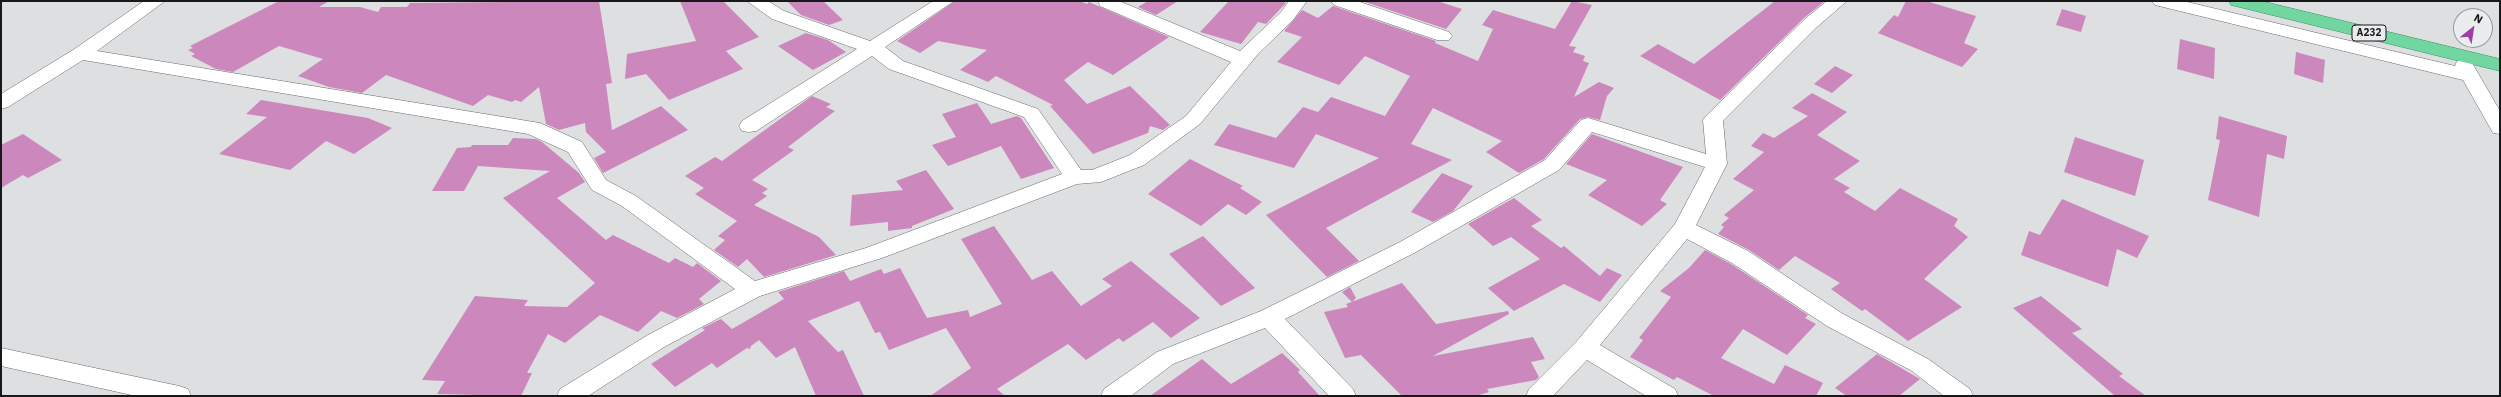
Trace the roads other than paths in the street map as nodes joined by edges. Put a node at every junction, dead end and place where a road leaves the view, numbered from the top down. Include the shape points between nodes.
1 (156, 1) edge
2 (756, 1) edge
3 (945, 1) edge
4 (1298, 1) edge
5 (1340, 1) edge
6 (1838, 1) edge
7 (2161, 1) edge
8 (2238, 1) edge
9 (2297, 1) edge
10 (1106, 2) dead end
11 (1443, 36) dead end
12 (874, 48) junction
13 (2500, 50) edge
14 (80, 54) junction
15 (2459, 56) junction
16 (1244, 60) junction
17 (2500, 65) edge
18 (2471, 76) junction
19 (1, 103) edge
20 (749, 126) dead end
21 (2500, 128) edge
22 (1717, 164) junction
23 (1075, 177) junction
24 (1684, 228) junction
25 (752, 290) junction
26 (1269, 317) junction
27 (1585, 347) junction
28 (1, 357) edge
29 (179, 396) edge
30 (569, 396) edge
31 (1113, 396) edge
32 (1344, 396) edge
33 (1538, 396) edge
34 (1666, 396) edge
35 (1961, 396) edge

1 - 14 street
2 - 12 street via 785,18
3 - 12 street
4 - 16 street via 1287,16
5 - 11 street
6 - 22 street via 1811,23 1713,120
7 - 18 street via 2273,26
8 - 15 highway, A232
9 - 13 highway, A232
10 - 16 street
12 - 20 street via 790,98
12 - 23 street via 896,65 1031,113
14 - 19 street
14 - 25 street via 533,128 575,147 599,185 629,201
15 - 17 highway, A232
15 - 18 street
16 - 23 street via 1193,120 1137,160 1094,177
18 - 21 street
22 - 24 street
22 - 26 street via 1588,124 1552,165 1408,247
23 - 25 street via 874,253
24 - 27 street
24 - 35 street via 1740,257 1835,320 1920,365
25 - 30 street via 656,342
26 - 31 street via 1165,358
26 - 32 street
27 - 33 street
27 - 34 street
28 - 29 street

